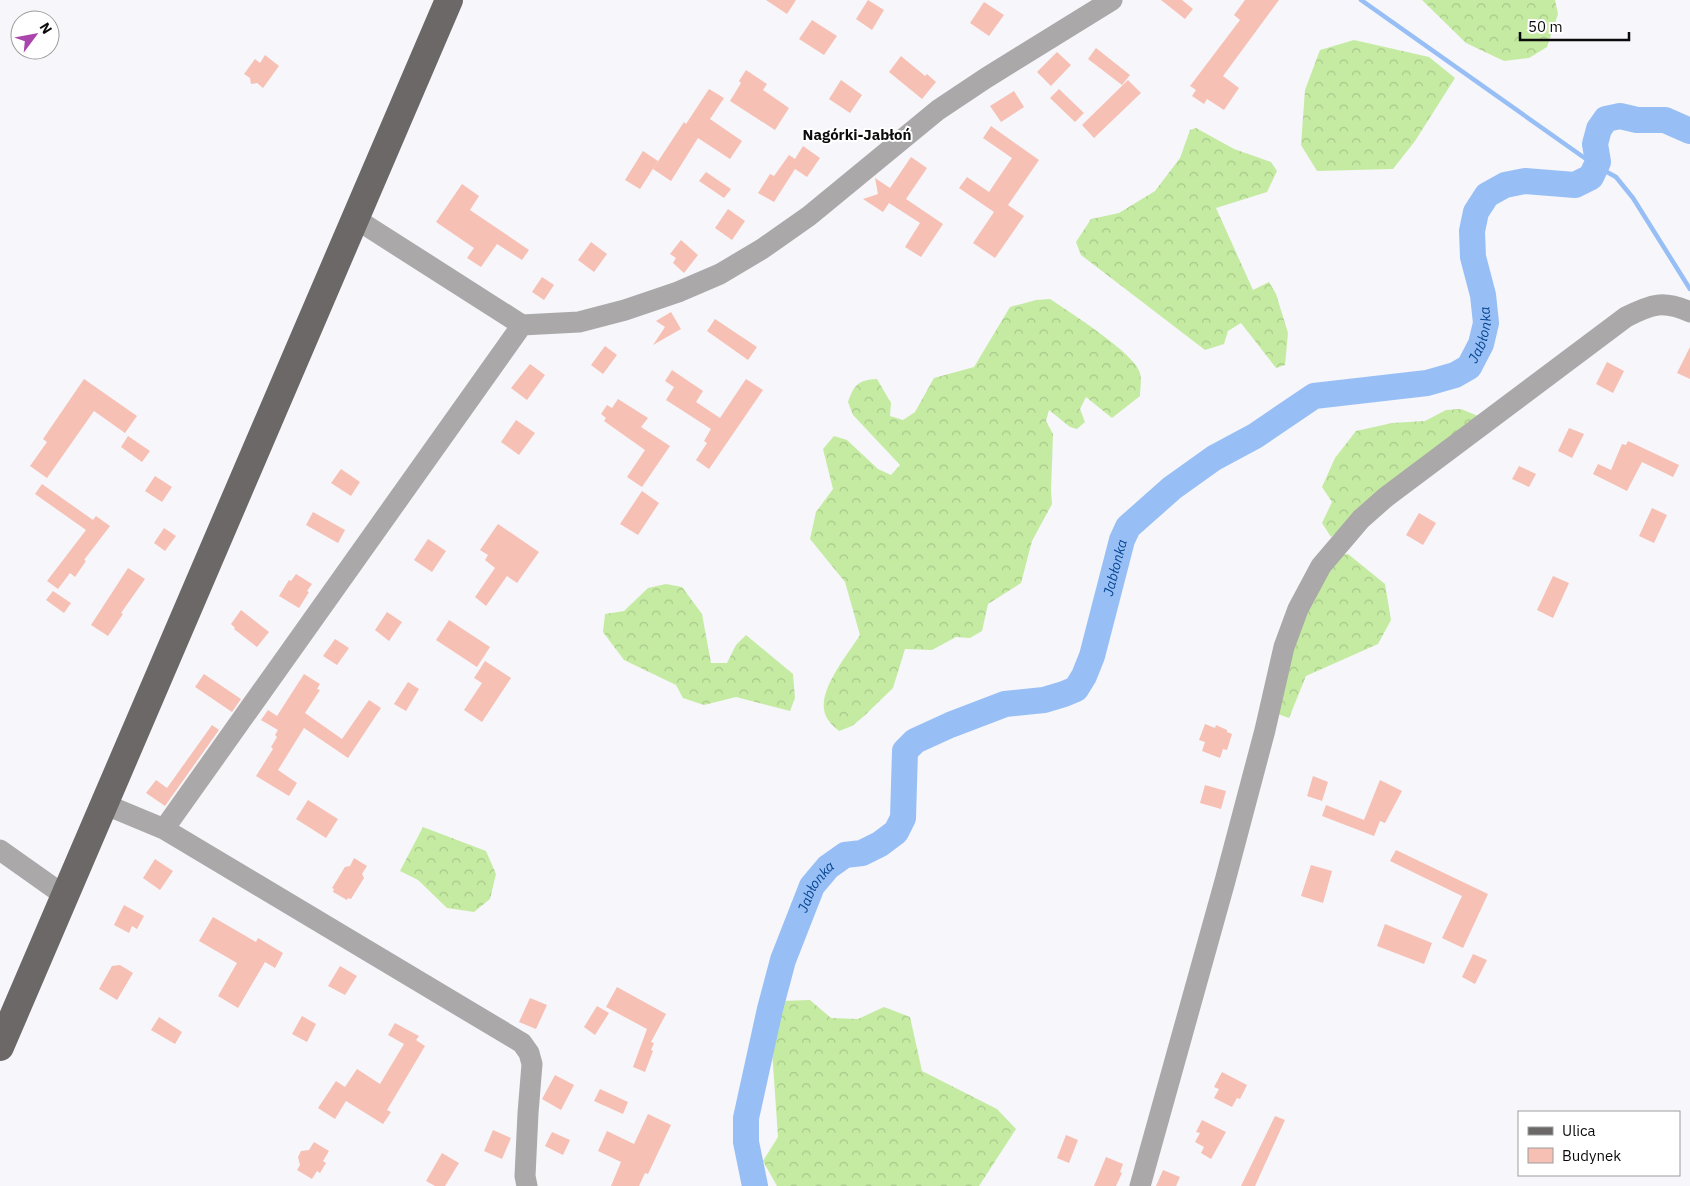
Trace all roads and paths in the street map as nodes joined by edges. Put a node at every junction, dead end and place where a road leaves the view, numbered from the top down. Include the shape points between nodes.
1 (449, 0) edge
2 (1112, 0) edge
3 (356, 219) junction
4 (1690, 312) edge
5 (522, 325) junction
6 (104, 804) junction
7 (164, 829) junction
8 (0, 850) edge
9 (65, 896) junction
10 (0, 1047) edge
11 (527, 1186) edge
12 (1140, 1186) edge

1 - 3 main road
2 - 5 street via 938,110 809,216 720,274 634,307 579,322
3 - 5 street
3 - 6 main road
4 - 12 street via 1677,306 1649,306 1626,317 1386,497 1361,519 1318,571 1284,647 1225,881
5 - 7 street
6 - 7 street
6 - 9 main road
7 - 11 street via 522,1043 532,1064
8 - 9 street
9 - 10 main road

